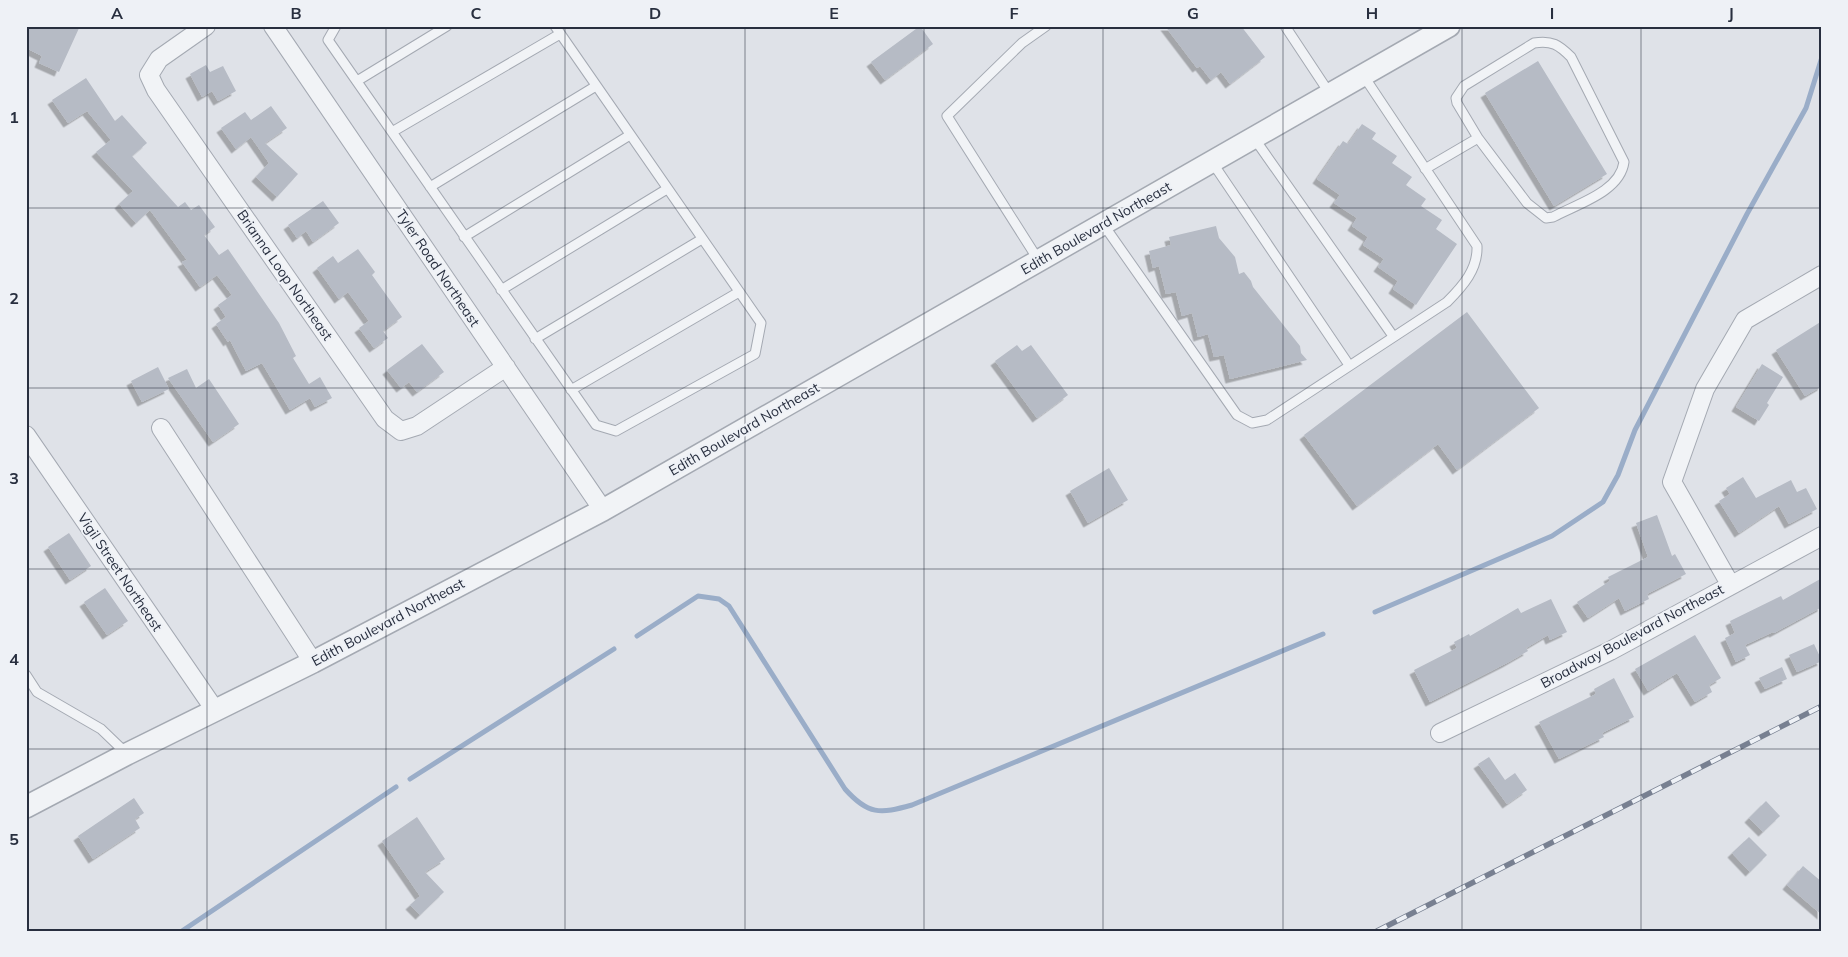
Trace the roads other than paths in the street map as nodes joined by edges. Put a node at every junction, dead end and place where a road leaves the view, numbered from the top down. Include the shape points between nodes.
1 (206, 26) edge
2 (273, 26) edge
3 (336, 26) edge
4 (447, 26) edge
5 (1046, 26) edge
6 (1285, 26) edge
7 (1448, 27) edge
8 (557, 30) edge
9 (1363, 75) junction
10 (357, 81) junction
11 (596, 86) junction
12 (1330, 94) junction
13 (392, 132) junction
14 (630, 136) junction
15 (1254, 138) junction
16 (1478, 138) junction
17 (1212, 162) junction
18 (1425, 169) junction
19 (430, 186) junction
20 (667, 189) junction
21 (1103, 224) junction
22 (464, 237) junction
23 (702, 239) junction
24 (1039, 261) junction
25 (1822, 275) edge
26 (501, 290) junction
27 (739, 292) junction
28 (1393, 336) junction
29 (535, 339) junction
30 (1349, 365) junction
31 (506, 367) junction
32 (571, 390) junction
33 (161, 428) dead end
34 (26, 435) edge
35 (603, 510) junction
36 (1822, 536) edge
37 (1730, 584) junction
38 (312, 662) junction
39 (26, 675) edge
40 (214, 710) junction
41 (1440, 733) dead end
42 (127, 754) junction
43 (26, 807) edge

1 - 31 street, Brianna Loop Northeast via 159,58 149,75 156,90 384,419 401,431 417,426
2 - 31 street, Tyler Road Northeast
3 - 10 lane via 328,40
4 - 10 lane
5 - 24 lane via 1022,43 947,116
6 - 12 lane
7 - 9 street, Edith Boulevard Northeast
8 - 11 lane
8 - 13 lane
9 - 12 street, Edith Boulevard Northeast
9 - 18 lane
10 - 13 lane
11 - 14 lane
11 - 19 lane
12 - 15 street, Edith Boulevard Northeast
13 - 19 lane
14 - 20 lane
14 - 22 lane
15 - 17 street, Edith Boulevard Northeast
15 - 28 lane
16 - 16 lane via 1457,104 1459,91 1534,43 1545,41 1557,44 1571,57 1624,162 1623,171 1605,190 1546,218 1527,202
16 - 18 lane
17 - 21 street, Edith Boulevard Northeast
17 - 30 lane
18 - 28 lane via 1477,246 1478,260 1447,302
19 - 22 lane
20 - 23 lane
20 - 26 lane
21 - 24 street, Edith Boulevard Northeast
21 - 30 lane via 1237,415 1252,423 1267,420
22 - 26 lane
23 - 27 lane
23 - 29 lane
24 - 35 street, Edith Boulevard Northeast
25 - 37 street via 1745,320 1704,389 1672,482
26 - 29 lane
27 - 32 lane
27 - 32 lane via 761,323 755,354 616,431 596,425
28 - 30 lane
29 - 32 lane
31 - 35 street, Tyler Road Northeast
33 - 38 street
34 - 40 street, Vigil Street Northeast
35 - 38 street, Edith Boulevard Northeast
36 - 37 street, Broadway Boulevard Northeast
37 - 41 street, Broadway Boulevard Northeast via 1610,651
38 - 40 street, Edith Boulevard Northeast
39 - 42 lane via 37,692 101,729
40 - 42 street, Edith Boulevard Northeast
42 - 43 street, Edith Boulevard Northeast

